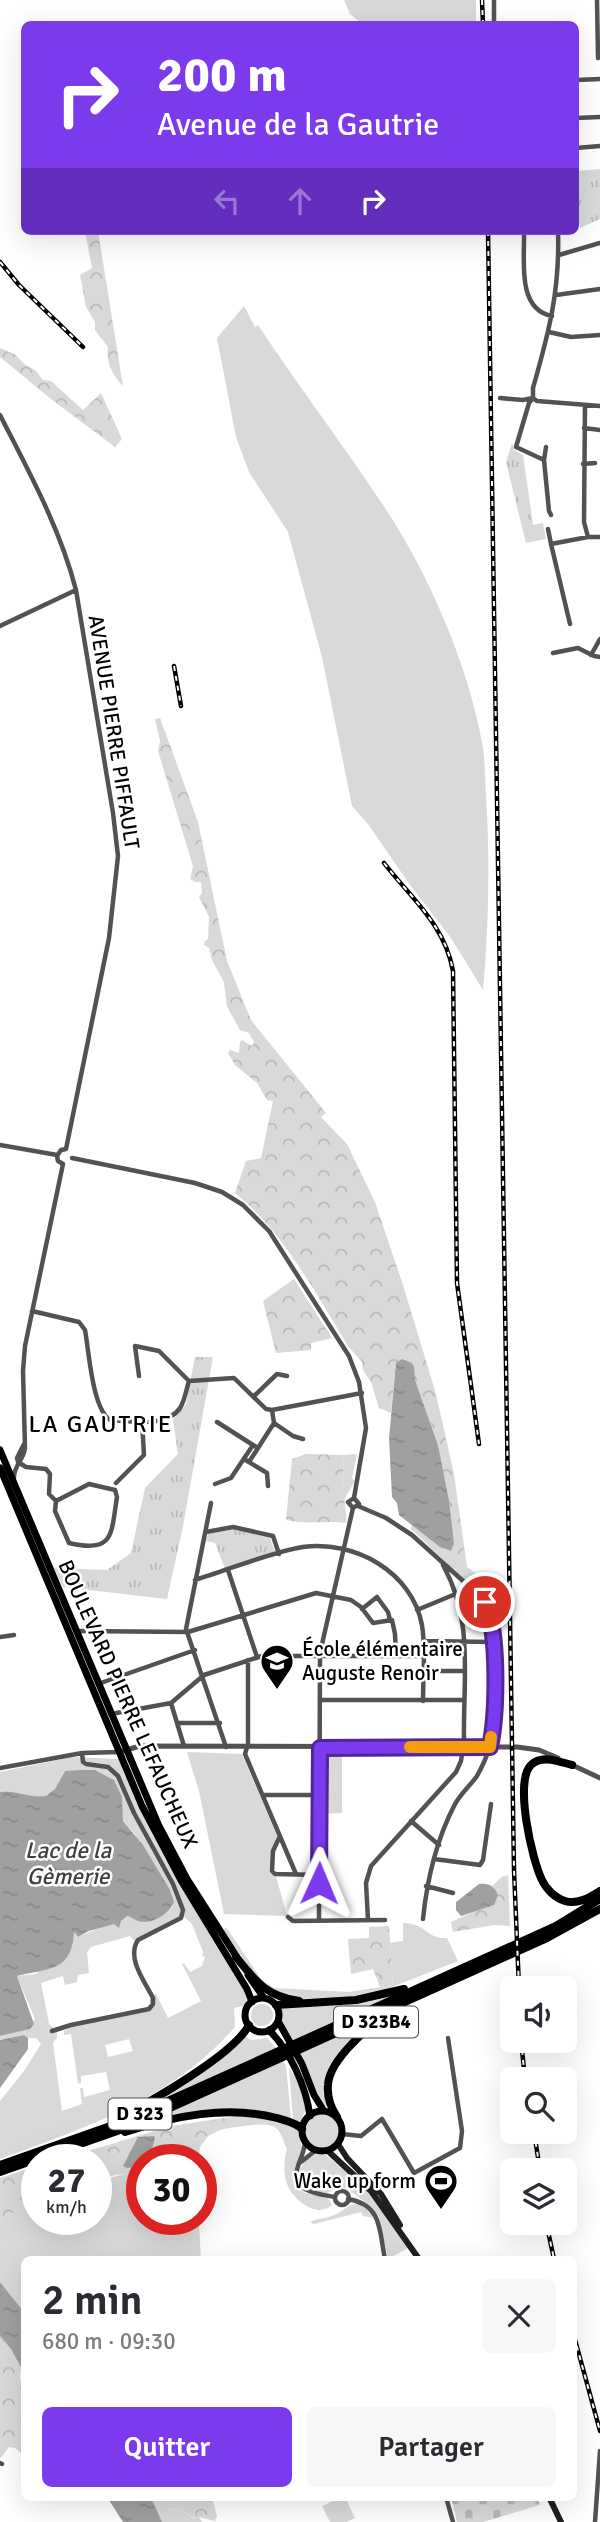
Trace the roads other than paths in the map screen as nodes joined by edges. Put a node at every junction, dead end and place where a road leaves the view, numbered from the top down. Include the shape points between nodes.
1 (494, 0) edge
2 (597, 0) edge
3 (598, 11) edge
4 (494, 21) edge
5 (599, 42) edge
6 (598, 58) dead end
7 (600, 79) edge
8 (579, 80) edge
9 (600, 117) edge
10 (579, 118) edge
11 (600, 146) edge
12 (579, 148) edge
13 (524, 235) edge
14 (558, 235) edge
15 (600, 243) edge
16 (559, 255) junction
17 (600, 289) edge
18 (556, 295) junction
19 (552, 316) junction
20 (549, 331) junction
21 (600, 335) edge
22 (500, 398) dead end
23 (533, 398) junction
24 (585, 404) junction
25 (600, 406) edge
26 (0, 415) edge
27 (584, 428) junction
28 (600, 430) edge
29 (547, 447) dead end
30 (544, 460) junction
31 (595, 463) dead end
32 (583, 464) junction
33 (551, 515) dead end
34 (548, 529) dead end
35 (588, 537) junction
36 (600, 537) edge
37 (551, 544) junction
38 (76, 590) junction
39 (570, 624) dead end
40 (0, 626) edge
41 (600, 639) edge
42 (554, 653) dead end
43 (591, 655) junction
44 (600, 657) edge
45 (0, 1145) edge
46 (66, 1149) junction
47 (57, 1155) junction
48 (72, 1158) junction
49 (62, 1164) junction
50 (32, 1311) junction
51 (139, 1376) dead end
52 (287, 1376) dead end
53 (189, 1381) junction
54 (362, 1393) junction
55 (254, 1396) junction
56 (272, 1410) junction
57 (142, 1421) junction
58 (217, 1422) dead end
59 (274, 1423) junction
60 (303, 1439) dead end
61 (256, 1446) junction
62 (0, 1450) edge
63 (247, 1460) junction
64 (20, 1463) junction
65 (0, 1468) edge
66 (116, 1483) dead end
67 (215, 1484) dead end
68 (268, 1486) dead end
69 (354, 1498) junction
70 (56, 1501) junction
71 (21, 1502) junction
72 (211, 1503) dead end
73 (355, 1507) junction
74 (206, 1532) junction
75 (343, 1550) junction
76 (279, 1554) junction
77 (441, 1561) junction
78 (228, 1570) junction
79 (195, 1580) junction
80 (470, 1588) junction
81 (457, 1592) junction
82 (334, 1595) junction
83 (362, 1609) junction
84 (417, 1610) junction
85 (243, 1614) junction
86 (390, 1620) junction
87 (76, 1631) junction
88 (188, 1632) junction
89 (14, 1635) dead end
90 (0, 1637) edge
91 (423, 1641) junction
92 (465, 1642) junction
93 (494, 1642) junction
94 (195, 1650) junction
95 (320, 1655) junction
96 (396, 1655) junction
97 (423, 1656) junction
98 (257, 1657) junction
99 (248, 1660) junction
100 (423, 1671) junction
101 (464, 1671) junction
102 (204, 1675) junction
103 (98, 1684) junction
104 (320, 1700) junction
105 (464, 1700) junction
106 (423, 1701) junction
107 (171, 1703) junction
108 (111, 1714) junction
109 (177, 1723) junction
110 (220, 1723) junction
111 (464, 1739) dead end
112 (184, 1746) junction
113 (226, 1746) junction
114 (245, 1747) junction
115 (463, 1747) junction
116 (490, 1747) junction
117 (320, 1748) junction
118 (123, 1751) junction
119 (82, 1753) junction
120 (572, 1765) junction
121 (0, 1768) edge
122 (599, 1777) edge
123 (262, 1795) junction
124 (320, 1795) junction
125 (491, 1804) dead end
126 (411, 1821) junction
127 (279, 1837) junction
128 (439, 1845) junction
129 (434, 1858) junction
130 (296, 1874) junction
131 (319, 1875) junction
132 (426, 1886) junction
133 (600, 1891) edge
134 (453, 1892) dead end
135 (600, 1899) edge
136 (600, 1909) edge
137 (288, 1917) dead end
138 (423, 1919) dead end
139 (368, 1920) junction
140 (384, 1920) dead end
141 (319, 1921) junction
142 (216, 1926) junction
143 (216, 1938) junction
144 (236, 1957) junction
145 (477, 1969) junction
146 (449, 1974) junction
147 (264, 1998) junction
148 (252, 2002) junction
149 (337, 2002) junction
150 (276, 2005) junction
151 (278, 2021) junction
152 (250, 2025) junction
153 (269, 2030) junction
154 (52, 2031) dead end
155 (448, 2038) dead end
156 (301, 2044) junction
157 (277, 2055) junction
158 (324, 2111) junction
159 (310, 2116) junction
160 (337, 2117) junction
161 (302, 2129) junction
162 (342, 2134) junction
163 (305, 2141) junction
164 (80, 2144) edge
165 (87, 2144) edge
166 (338, 2144) junction
167 (316, 2150) junction
168 (328, 2151) junction
169 (300, 2163) junction
170 (0, 2165) edge
171 (21, 2165) edge
172 (0, 2172) edge
173 (335, 2197) junction
174 (348, 2199) junction
175 (412, 2248) junction
176 (383, 2256) edge
177 (417, 2256) edge
178 (600, 2451) edge
179 (600, 2465) edge
180 (447, 2501) edge
181 (551, 2501) edge
182 (594, 2521) edge
183 (453, 2522) edge
184 (561, 2522) edge

1 - 4 street
2 - 3 street
3 - 5 street
5 - 6 street
7 - 8 street
9 - 10 street
11 - 12 street
13 - 19 street via 525,286 534,308
14 - 16 street
15 - 16 street
16 - 18 street
17 - 18 street
18 - 19 street
19 - 20 street
20 - 21 street via 570,337
20 - 23 street
22 - 23 street
23 - 24 street
23 - 30 street via 516,447
24 - 25 street
24 - 27 street
26 - 38 street, AVENUE PIERRE PIFFAULT via 62,541
27 - 28 street
27 - 32 street
29 - 30 street
30 - 33 street
31 - 32 street
32 - 35 street
34 - 37 street
35 - 36 street
35 - 37 street
37 - 39 street
38 - 40 street
38 - 46 street, AVENUE PIERRE PIFFAULT via 118,856 108,938
41 - 43 street
42 - 43 street via 578,648
43 - 44 street
45 - 47 street
46 - 47 street
46 - 48 street
47 - 49 street
48 - 49 street
48 - 54 street via 195,1183 243,1205 269,1231 349,1356
49 - 50 street
50 - 57 street via 79,1322 85,1330 100,1410 110,1420
50 - 64 street via 23,1371
51 - 53 street via 135,1346 159,1351
52 - 55 street via 277,1374
53 - 55 street via 234,1378
53 - 57 street via 177,1411 165,1419
54 - 56 street
54 - 69 street via 365,1442
55 - 56 street
56 - 59 street
57 - 66 street via 144,1455
58 - 61 street
59 - 60 street
59 - 61 street
61 - 63 street
62 - 71 main road, BOULEVARD PIERRE LEFAUCHEUX
63 - 67 street via 231,1478
63 - 68 street via 267,1473
64 - 70 street via 48,1471 50,1494
64 - 71 street via 14,1473
65 - 118 main road, BOULEVARD PIERRE LEFAUCHEUX
69 - 73 street via 358,1501
69 - 73 street via 348,1502
70 - 70 street via 89,1484 115,1490 106,1542 69,1543 55,1511
71 - 87 main road, BOULEVARD PIERRE LEFAUCHEUX
72 - 74 street
73 - 75 street
73 - 77 street via 386,1518
74 - 76 street via 233,1527 273,1536
74 - 79 street
75 - 76 street via 314,1546
75 - 82 street
75 - 84 street via 369,1558 394,1575
76 - 78 street
77 - 80 street
77 - 81 street
78 - 79 street
78 - 85 street
79 - 88 street
80 - 81 street
80 - 93 street via 487,1604
81 - 84 street
81 - 92 street
82 - 83 street
82 - 85 street via 316,1593
82 - 95 street
83 - 86 street via 373,1623
83 - 86 street via 377,1597
84 - 91 street
85 - 88 street
85 - 98 street
86 - 96 street
87 - 88 street
87 - 103 main road, BOULEVARD PIERRE LEFAUCHEUX
88 - 94 street
89 - 90 street
91 - 92 street
91 - 97 street
92 - 93 street
92 - 101 street
93 - 116 street
94 - 102 street
94 - 103 street
95 - 96 street
95 - 98 street
95 - 104 street
96 - 97 street
97 - 100 street
98 - 99 street
99 - 102 street
99 - 114 street
100 - 101 street
100 - 106 street
101 - 105 street
102 - 107 street
102 - 110 street
103 - 108 main road, BOULEVARD PIERRE LEFAUCHEUX
104 - 106 street
104 - 117 street
105 - 106 street
105 - 111 street
107 - 108 street
107 - 109 street
108 - 118 main road, BOULEVARD PIERRE LEFAUCHEUX
109 - 110 street
109 - 112 street
110 - 113 street
112 - 113 street
112 - 118 street via 140,1746
113 - 114 street
114 - 117 street
114 - 123 street
115 - 116 street
115 - 117 street
115 - 126 street via 458,1769
116 - 120 street via 534,1749
116 - 128 street via 478,1774 454,1807
117 - 124 street
118 - 119 street
118 - 142 main road, BOULEVARD PIERRE LEFAUCHEUX via 167,1843
118 - 143 main road, BOULEVARD PIERRE LEFAUCHEUX via 162,1846
119 - 121 street
119 - 154 street via 86,1764 108,1768 118,1776 183,1910 181,1918 134,1944 134,1959 153,1998 149,2009
120 - 122 street
120 - 133 highway via 544,1759 528,1769 524,1785 530,1838 540,1877 557,1897 575,1902
123 - 124 street
123 - 127 street
124 - 131 street
125 - 129 street via 480,1866
126 - 128 street
126 - 139 street via 371,1866 366,1883
127 - 130 street
127 - 130 street via 272,1871
128 - 129 street
129 - 132 street
130 - 131 street
131 - 141 street
132 - 134 street
132 - 138 street
135 - 146 highway, D 323 via 556,1926
136 - 145 highway, D 323 via 565,1930
137 - 141 street
139 - 140 street
139 - 141 street
142 - 143 main road
142 - 144 main road, BOULEVARD PIERRE LEFAUCHEUX
143 - 148 main road, BOULEVARD PIERRE LEFAUCHEUX
144 - 147 main road, BOULEVARD PIERRE LEFAUCHEUX
144 - 149 highway via 258,1983 277,1996
145 - 156 highway, D 323
145 - 160 highway, D 323B4 via 389,2014 360,2037 329,2078
146 - 149 highway via 389,1994
146 - 156 highway, D 323
147 - 148 main road
147 - 150 main road
148 - 152 main road via 246,2013
149 - 150 highway
150 - 151 main road
151 - 153 main road
151 - 158 main road
152 - 153 main road
152 - 170 highway via 211,2061 153,2100
153 - 159 main road via 293,2065
155 - 162 street via 461,2146 414,2173 382,2119 361,2136
156 - 157 highway, D 323
157 - 164 highway, D 323 via 122,2129
157 - 170 highway, D 323 via 116,2124
158 - 159 main road
158 - 160 main road
159 - 161 main road
160 - 162 main road
161 - 163 main road
161 - 165 highway via 269,2116 215,2112
162 - 166 main road
163 - 167 main road
163 - 169 street
166 - 168 main road
166 - 175 main road via 381,2194
167 - 168 main road
167 - 169 street
168 - 175 main road via 371,2191
169 - 173 street via 297,2179 303,2188
171 - 172 highway, D 323
173 - 174 street via 340,2204
173 - 174 street via 341,2191
174 - 176 street via 363,2202 374,2212
175 - 177 main road
178 - 179 street
179 - 182 street
180 - 183 street
181 - 184 main road

